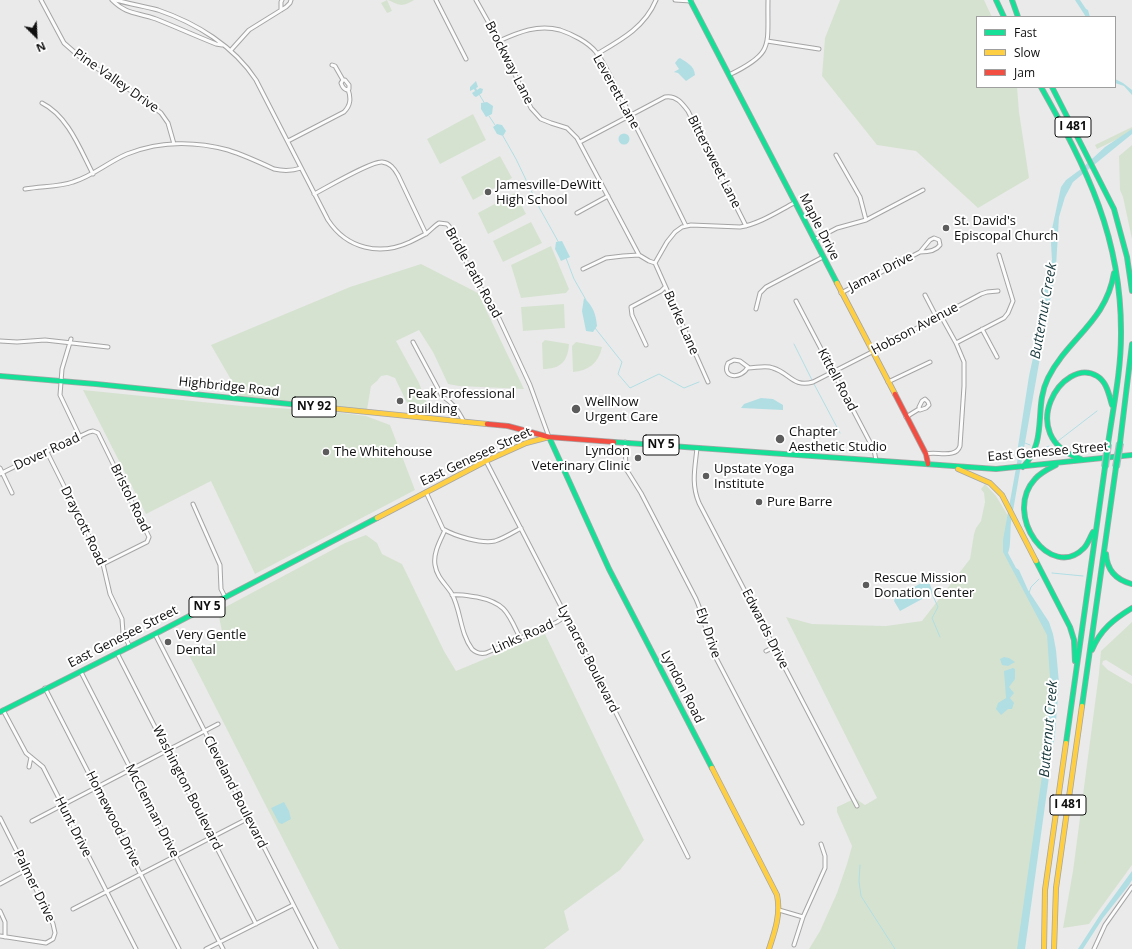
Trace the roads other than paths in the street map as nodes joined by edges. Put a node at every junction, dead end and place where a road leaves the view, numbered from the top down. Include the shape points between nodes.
1 (41, 0) edge
2 (112, 0) edge
3 (116, 0) edge
4 (282, 0) edge
5 (291, 0) edge
6 (436, 0) edge
7 (476, 0) edge
8 (656, 0) edge
9 (675, 0) edge
10 (768, 0) edge
11 (996, 0) edge
12 (1012, 0) edge
13 (691, 1) edge
14 (281, 10) junction
15 (1004, 16) edge
16 (1018, 16) edge
17 (498, 41) junction
18 (767, 41) junction
19 (222, 45) junction
20 (820, 49) dead end
21 (231, 50) junction
22 (597, 54) junction
23 (466, 59) dead end
24 (332, 65) dead end
25 (729, 74) junction
26 (343, 80) junction
27 (1042, 88) edge
28 (1053, 88) edge
29 (348, 89) junction
30 (42, 103) dead end
31 (630, 116) junction
32 (288, 141) junction
33 (580, 142) junction
34 (174, 144) junction
35 (836, 155) dead end
36 (301, 168) junction
37 (93, 174) junction
38 (25, 190) dead end
39 (923, 190) dead end
40 (314, 194) junction
41 (608, 196) junction
42 (794, 203) junction
43 (577, 213) dead end
44 (866, 220) junction
45 (686, 226) junction
46 (746, 226) junction
47 (426, 234) junction
48 (814, 240) junction
49 (920, 252) junction
50 (639, 255) junction
51 (999, 255) dead end
52 (823, 258) junction
53 (1114, 258) junction
54 (655, 263) junction
55 (583, 269) dead end
56 (665, 287) junction
57 (1132, 290) edge
58 (998, 291) dead end
59 (841, 293) junction
60 (926, 295) dead end
61 (796, 301) dead end
62 (756, 309) dead end
63 (941, 316) junction
64 (937, 318) junction
65 (982, 329) junction
66 (0, 341) edge
67 (71, 341) junction
68 (413, 342) dead end
69 (956, 343) junction
70 (1132, 344) edge
71 (646, 345) dead end
72 (108, 347) dead end
73 (872, 352) junction
74 (997, 357) dead end
75 (930, 362) dead end
76 (748, 368) junction
77 (834, 373) junction
78 (0, 376) edge
79 (61, 381) junction
80 (708, 382) dead end
81 (888, 382) junction
82 (919, 409) dead end
83 (1113, 411) junction
84 (906, 417) junction
85 (464, 422) junction
86 (95, 432) joint
87 (80, 437) junction
88 (550, 437) junction
89 (625, 442) junction
90 (697, 448) junction
91 (47, 452) junction
92 (926, 454) junction
93 (1132, 455) edge
94 (876, 460) junction
95 (1083, 460) junction
96 (486, 462) junction
97 (1060, 463) junction
98 (928, 464) junction
99 (954, 467) junction
100 (1023, 467) junction
101 (0, 468) edge
102 (1, 474) edge
103 (426, 492) junction
104 (12, 493) dead end
105 (193, 504) dead end
106 (1097, 521) junction
107 (520, 528) junction
108 (445, 530) junction
109 (1106, 536) junction
110 (103, 564) junction
111 (1132, 584) edge
112 (452, 595) junction
113 (225, 597) junction
114 (1132, 608) edge
115 (566, 616) junction
116 (154, 634) junction
117 (520, 638) junction
118 (130, 647) junction
119 (774, 647) junction
120 (766, 651) dead end
121 (117, 653) junction
122 (1088, 662) junction
123 (81, 672) junction
124 (1075, 675) junction
125 (45, 688) junction
126 (2, 711) edge
127 (218, 724) dead end
128 (204, 732) junction
129 (168, 751) junction
130 (31, 757) junction
131 (29, 768) dead end
132 (131, 770) junction
133 (97, 788) junction
134 (62, 806) junction
135 (857, 806) dead end
136 (0, 818) edge
137 (249, 818) junction
138 (32, 821) dead end
139 (802, 823) dead end
140 (212, 837) junction
141 (821, 844) dead end
142 (175, 856) junction
143 (688, 857) dead end
144 (26, 870) junction
145 (141, 874) junction
146 (0, 884) edge
147 (1132, 887) edge
148 (106, 891) junction
149 (293, 905) junction
150 (73, 909) dead end
151 (779, 910) junction
152 (0, 911) edge
153 (803, 917) junction
154 (256, 924) junction
155 (0, 936) edge
156 (5, 937) junction
157 (220, 942) junction
158 (794, 946) dead end
159 (136, 949) edge
160 (179, 949) edge
161 (206, 949) edge
162 (223, 949) edge
163 (316, 949) edge
164 (769, 949) edge
165 (1044, 949) edge
166 (1054, 949) edge
167 (1094, 949) edge

1 - 34 street, Pine Valley Drive via 64,43 80,57 161,112 168,123
2 - 19 street, Bridle Path Road via 128,12 156,19
3 - 19 street, Bridle Path Road via 166,13 200,29
4 - 14 street
5 - 14 street
6 - 23 street
7 - 17 street, Brockway Lane
8 - 22 street via 652,10 640,25 620,41
9 - 13 street
10 - 18 street
11 - 15 main road
12 - 16 main road
13 - 25 main road, Maple Drive
14 - 21 street via 249,30
17 - 22 street, Leverett Lane via 526,30 553,29 569,33
17 - 33 street, Brockway Lane via 535,113 548,122 567,128
18 - 20 street
18 - 25 street via 759,57
19 - 21 street, Bridle Path Road
21 - 32 street, Bridle Path Road via 256,80
22 - 31 street, Leverett Lane
24 - 26 street
25 - 42 main road, Maple Drive
26 - 29 street via 348,82
26 - 29 street via 342,86 345,90
27 - 53 main road, I 481 via 1089,178 1105,221
28 - 57 main road, I 481 via 1114,209 1127,258
29 - 32 street via 351,98 344,112
30 - 37 street via 66,124
31 - 33 street
31 - 45 street, Leverett Lane
31 - 46 street, Bittersweet Lane via 665,97 673,97 683,104
32 - 36 street, Bridle Path Road
33 - 41 street, Brockway Lane
34 - 36 street via 195,144 229,151 273,169
34 - 37 street via 128,154
35 - 44 street via 860,197
36 - 40 street, Bridle Path Road
37 - 38 street via 70,183
39 - 44 street
40 - 47 street, Bridle Path Road via 334,229 344,238 359,245 387,250
40 - 47 street via 369,166 384,162 392,166 398,175
41 - 43 street
41 - 50 street, Brockway Lane
42 - 46 street
42 - 48 main road, Maple Drive
44 - 48 street via 837,228
45 - 46 street
45 - 54 street via 675,232
47 - 88 street, Bridle Path Road via 439,223 446,224 451,229 477,284 487,295 497,314 530,385
48 - 52 main road, Maple Drive
49 - 49 street, Jamar Drive via 939,248 939,240 930,240
49 - 59 street, Jamar Drive
50 - 54 street
50 - 55 street via 611,257
51 - 65 street via 1013,301 1004,318
52 - 59 main road, Maple Drive
52 - 62 street via 766,288 760,294
53 - 83 main road, I 481 via 1120,298 1121,335
53 - 100 main road via 1113,284 1106,302 1048,378 1037,444 1032,459
54 - 56 street, Burke Lane
56 - 71 street via 631,308
56 - 80 street, Burke Lane
58 - 63 street, Hobson Avenue via 980,294
59 - 73 main road, Maple Drive
60 - 64 street
61 - 77 street, Kittell Road
63 - 64 street, Hobson Avenue
63 - 69 street
64 - 73 street, Hobson Avenue
65 - 69 street
65 - 74 street
66 - 67 street
67 - 72 street
67 - 79 street
68 - 85 street via 442,396 456,407
69 - 92 street via 964,368 959,449 952,453
70 - 109 main road, I 481, bridge
73 - 77 street, Hobson Avenue
73 - 81 main road, Maple Drive
75 - 81 street
76 - 76 street via 740,376 734,377 730,375 727,366 730,361 736,360
76 - 77 street, Hobson Avenue via 771,367 802,384
77 - 94 street, Kittell Road via 874,450
78 - 79 main road, Highbridge Road / NY 92
79 - 85 main road, Highbridge Road / NY 92
79 - 87 street via 62,402
81 - 84 main road, Maple Drive
82 - 84 street
83 - 95 main road via 1109,389 1092,373 1084,372 1070,376 1054,391 1047,414 1051,438 1061,450
83 - 106 main road, I 481, bridge
84 - 92 main road, Maple Drive
85 - 88 main road, Highbridge Road / NY 92 via 512,427
86 - 87 street, Dover Road
86 - 110 street, Bristol Road via 100,436 149,537 147,542
87 - 91 street, Dover Road
88 - 89 main road, East Genesee Street / NY 5
88 - 96 main road, East Genesee Street / NY 5 via 526,443
88 - 151 main road, Lyndon Road via 612,576 777,895
89 - 90 main road, East Genesee Street / NY 5
89 - 139 street, Ely Drive via 626,469 696,599 714,654
90 - 94 main road, East Genesee Street / NY 5
90 - 119 street, Edwards Drive via 694,484 696,496
91 - 102 street, Dover Road
91 - 110 street, Draycott Road
92 - 98 main road, Maple Drive
93 - 95 main road, East Genesee Street / NY 5
94 - 98 main road, East Genesee Street / NY 5
95 - 97 main road, East Genesee Street / NY 5
96 - 103 main road, East Genesee Street / NY 5
96 - 107 street, Lynacres Boulevard
97 - 100 main road, East Genesee Street / NY 5
97 - 106 main road via 1039,475 1030,485 1024,515 1033,539 1042,550 1052,555 1073,556 1086,546
98 - 99 main road, East Genesee Street / NY 5
99 - 100 main road, East Genesee Street / NY 5
99 - 124 main road via 990,483 1005,501 1070,627 1074,646
101 - 102 street
102 - 104 street
103 - 108 street via 440,525
103 - 113 main road, East Genesee Street / NY 5
105 - 113 street via 220,565 221,589
106 - 124 main road, I 481
107 - 108 street via 500,539 490,541 472,539
107 - 115 street, Lynacres Boulevard
108 - 112 street via 435,554 435,566 440,580
109 - 111 main road via 1108,566 1120,580
109 - 122 main road, I 481
110 - 118 street, Draycott Road via 110,594 122,619
112 - 117 street via 462,594 496,602 508,614
112 - 117 street, Links Road via 467,640 478,653 486,653
113 - 116 main road, East Genesee Street / NY 5
114 - 122 main road via 1104,628
115 - 117 street, Links Road
115 - 143 street, Lynacres Boulevard
116 - 118 main road, East Genesee Street / NY 5
116 - 128 street, Cleveland Boulevard
118 - 121 main road, East Genesee Street / NY 5
119 - 120 street
119 - 135 street, Edwards Drive
121 - 123 main road, East Genesee Street / NY 5
121 - 129 street, Washington Boulevard
122 - 166 main road, I 481 via 1056,888
123 - 125 main road, East Genesee Street / NY 5
123 - 132 street, McClennan Drive
124 - 165 main road, I 481 via 1045,890
125 - 126 main road, East Genesee Street / NY 5
125 - 133 street, Homewood Drive
126 - 130 street, Hunt Drive via 22,747
127 - 128 street
128 - 129 street
128 - 137 street, Cleveland Boulevard
129 - 132 street
129 - 140 street, Washington Boulevard
130 - 131 street
130 - 134 street, Hunt Drive via 43,767
132 - 133 street
132 - 142 street, McClennan Drive
133 - 134 street
133 - 145 street, Homewood Drive
134 - 138 street
134 - 148 street, Hunt Drive
136 - 144 street, Palmer Drive
137 - 140 street
137 - 149 street, Cleveland Boulevard
140 - 142 street
140 - 154 street, Washington Boulevard
141 - 153 street via 825,868
142 - 145 street
142 - 157 street, McClennan Drive
144 - 146 street
144 - 156 street, Palmer Drive via 55,933 53,939 46,943
145 - 148 street
145 - 160 street, Homewood Drive
147 - 167 street via 1105,925
148 - 150 street
148 - 159 street, Hunt Drive
149 - 154 street
149 - 163 street, Cleveland Boulevard
151 - 153 street
151 - 164 main road, Lyndon Road
152 - 156 street via 5,922
153 - 158 street
154 - 157 street
155 - 156 street
157 - 161 street
157 - 162 street, McClennan Drive

